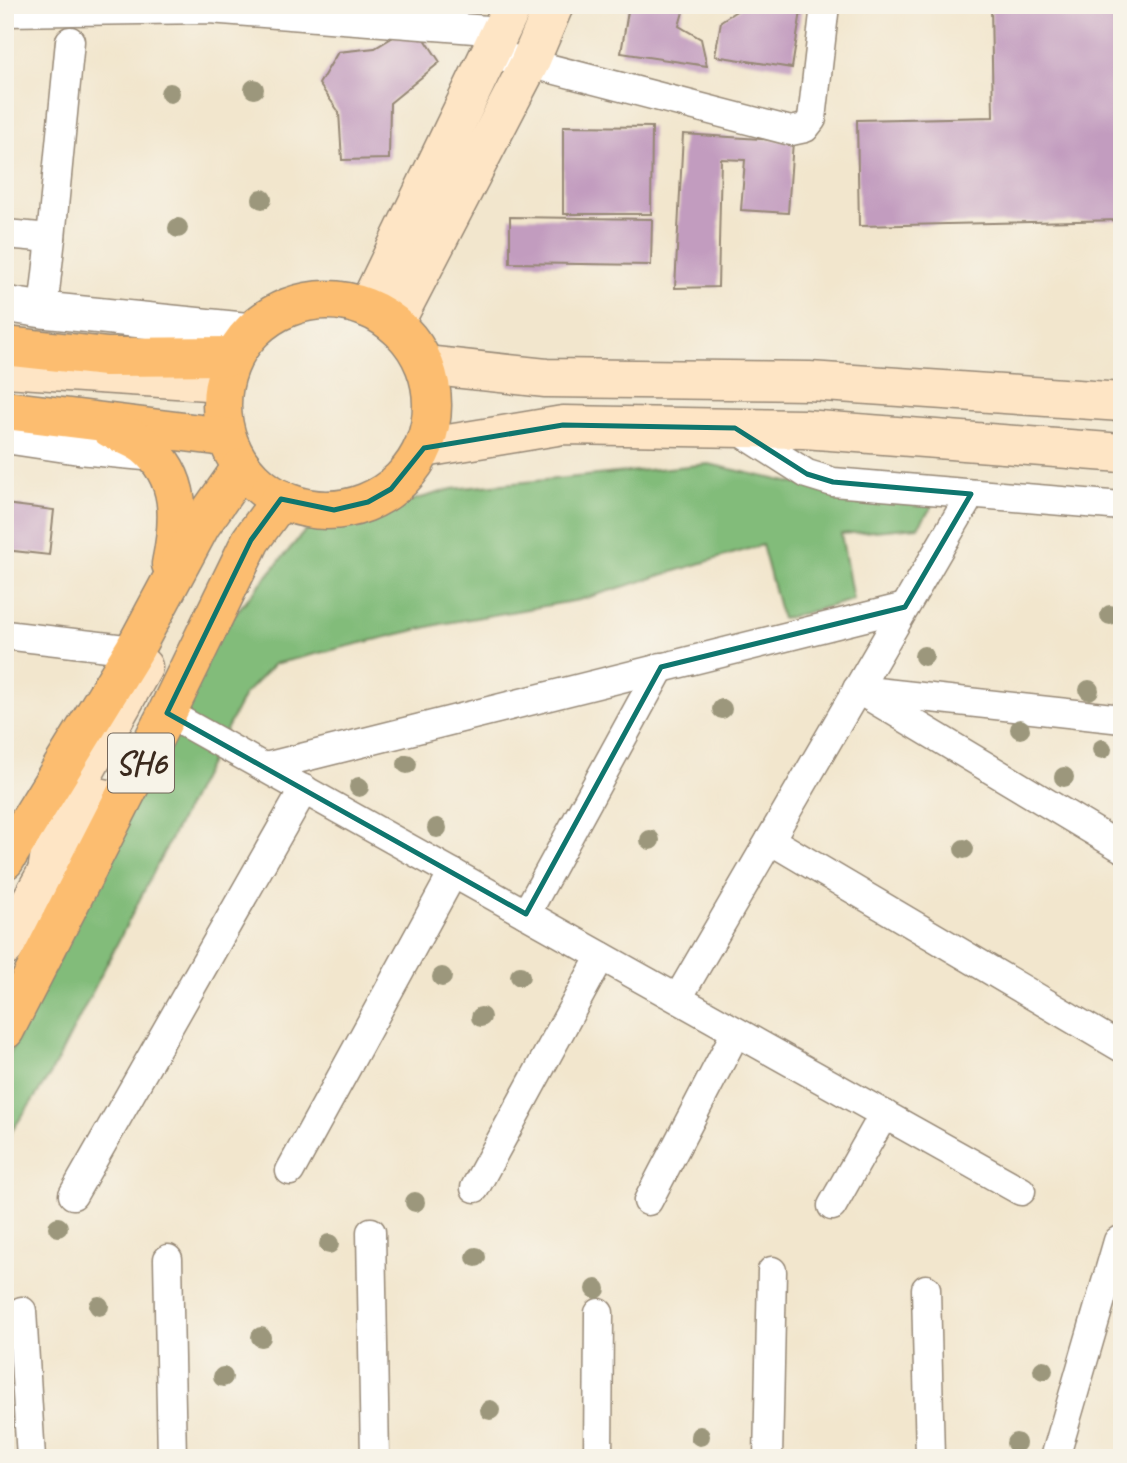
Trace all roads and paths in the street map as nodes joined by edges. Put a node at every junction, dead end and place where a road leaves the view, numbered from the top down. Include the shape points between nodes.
1 (554, 5) edge
2 (825, 5) edge
3 (101, 8) edge
4 (5, 12) edge
5 (501, 30) edge
6 (70, 41) dead end
7 (529, 64) junction
8 (5, 234) edge
9 (51, 238) junction
10 (5, 304) edge
11 (43, 310) junction
12 (380, 316) junction
13 (5, 346) edge
14 (236, 356) junction
15 (425, 365) junction
16 (5, 368) edge
17 (5, 395) edge
18 (1122, 402) edge
19 (5, 410) edge
20 (100, 423) junction
21 (735, 428) junction
22 (5, 439) edge
23 (230, 442) junction
24 (424, 448) junction
25 (1122, 453) edge
26 (155, 457) junction
27 (971, 494) junction
28 (282, 499) junction
29 (1122, 506) edge
30 (201, 525) junction
31 (246, 551) junction
32 (166, 590) junction
33 (905, 607) junction
34 (5, 635) edge
35 (134, 650) junction
36 (662, 667) junction
37 (857, 690) junction
38 (167, 713) junction
39 (1122, 719) edge
40 (265, 767) junction
41 (304, 789) junction
42 (770, 840) junction
43 (1122, 848) edge
44 (5, 860) edge
45 (47, 872) junction
46 (453, 873) junction
47 (526, 914) junction
48 (5, 947) edge
49 (601, 956) junction
50 (678, 999) junction
51 (5, 1031) edge
52 (736, 1032) junction
53 (1122, 1048) edge
54 (884, 1114) junction
55 (290, 1171) dead end
56 (475, 1188) dead end
57 (1021, 1191) dead end
58 (73, 1195) dead end
59 (648, 1201) dead end
60 (832, 1206) dead end
61 (371, 1233) dead end
62 (1118, 1241) dead end
63 (168, 1259) dead end
64 (772, 1271) dead end
65 (926, 1289) dead end
66 (22, 1311) dead end
67 (599, 1313) dead end
68 (31, 1458) edge
69 (172, 1458) edge
70 (375, 1458) edge
71 (598, 1458) edge
72 (768, 1458) edge
73 (930, 1458) edge
74 (1055, 1458) edge

1 - 7 main road
2 - 7 street via 812,119 805,128 791,131
3 - 4 street
3 - 5 street via 209,9
5 - 7 street
5 - 12 main road
6 - 9 street
7 - 12 main road
8 - 9 street
9 - 11 street
10 - 11 street
11 - 14 street
12 - 14 main road via 337,300 306,302 277,313
12 - 15 main road via 412,343
13 - 14 main road via 106,357
14 - 16 main road
14 - 23 main road via 220,410
15 - 18 main road via 546,378 809,382
15 - 24 main road via 432,393
17 - 23 main road
19 - 20 main road
20 - 23 main road
20 - 26 main road via 144,445
21 - 24 main road via 563,425
21 - 25 main road
21 - 27 street via 807,474 833,482
22 - 26 street
23 - 28 main road via 267,492
23 - 30 main road, SH6
24 - 28 main road via 391,489 369,502 334,510 299,507
26 - 32 main road via 176,494 177,533
27 - 29 street
27 - 33 street
28 - 31 main road, SH6
30 - 32 main road, SH6
30 - 45 main road via 204,559 54,827
31 - 38 main road, SH6
31 - 45 main road via 221,567 80,842
32 - 35 main road, SH6
33 - 36 street
33 - 37 street
34 - 35 street
35 - 44 main road, SH6
36 - 40 street
36 - 47 street
37 - 39 street
37 - 42 street
37 - 43 street
38 - 40 street
38 - 51 main road, SH6
40 - 41 street
41 - 46 street
41 - 58 street
42 - 50 street
42 - 53 street
45 - 48 main road
46 - 47 street
46 - 55 street
47 - 49 street
49 - 50 street
49 - 56 street
50 - 52 street
52 - 54 street
52 - 59 street
54 - 57 street
54 - 60 street
61 - 70 street
62 - 74 street
63 - 69 street
64 - 72 street
65 - 73 street
66 - 68 street
67 - 71 street

